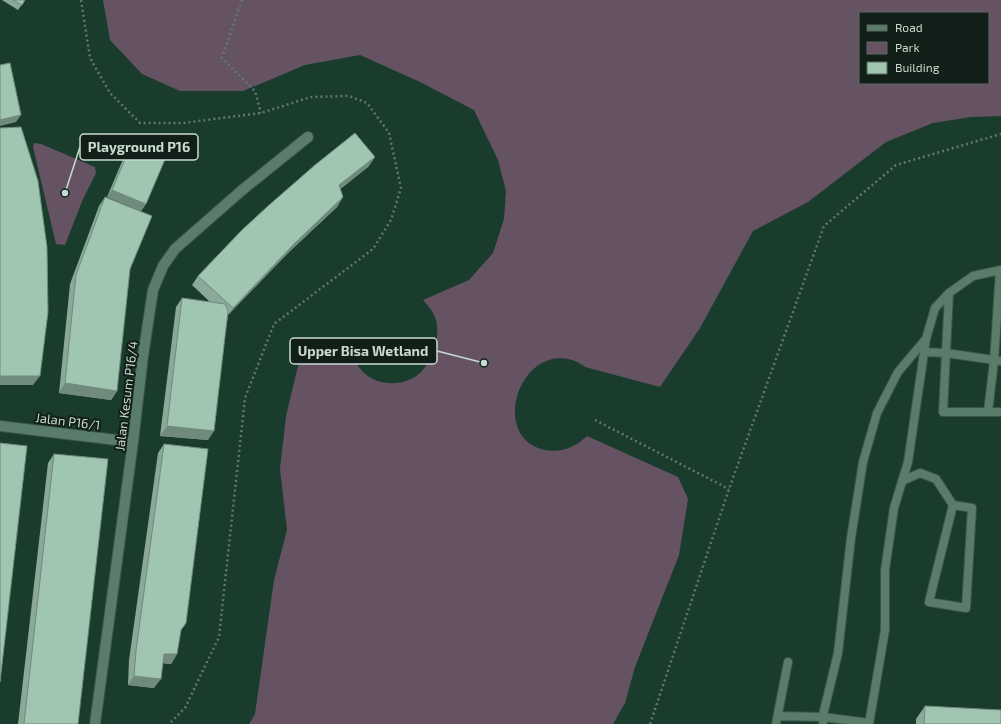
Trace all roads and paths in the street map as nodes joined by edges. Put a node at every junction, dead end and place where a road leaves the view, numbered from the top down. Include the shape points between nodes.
1 (81, 0) edge
2 (242, 0) edge
3 (262, 113) junction
4 (1001, 134) edge
5 (308, 137) dead end
6 (1000, 270) edge
7 (949, 293) junction
8 (926, 340) junction
9 (924, 352) junction
10 (946, 353) junction
11 (997, 361) edge
12 (988, 412) junction
13 (1001, 412) edge
14 (595, 420) dead end
15 (0, 426) edge
16 (134, 442) junction
17 (902, 481) junction
18 (729, 489) junction
19 (953, 505) junction
20 (788, 662) dead end
21 (777, 720) edge
22 (823, 720) edge
23 (869, 723) edge
24 (95, 724) edge
25 (169, 724) edge
26 (650, 724) edge

1 - 3 path via 90,58 110,93 140,123 183,123
2 - 3 path via 222,58 255,91
3 - 25 path via 311,97 349,96 367,103 389,133 401,188 391,220 373,249 274,324 245,398 219,637 184,708
4 - 18 path via 896,165 824,226
5 - 16 street, Jalan Kesum P16/4 via 175,249 163,266 153,290
6 - 7 lane via 973,276
6 - 11 lane
7 - 8 lane via 935,308
7 - 10 lane
8 - 9 lane
8 - 22 lane via 898,372 877,413 863,462 851,538 838,653
9 - 10 lane
9 - 17 lane via 908,462
10 - 11 lane
10 - 12 lane via 943,412
11 - 12 lane
12 - 13 lane
14 - 18 path
15 - 16 street, Jalan P16/1
16 - 24 street, Jalan Kesum P16/4
17 - 19 lane via 920,473 936,479
17 - 23 lane via 894,508 885,570 885,630
18 - 26 path
19 - 19 lane via 972,508 966,608 929,602
20 - 21 lane
21 - 22 lane
22 - 23 lane

